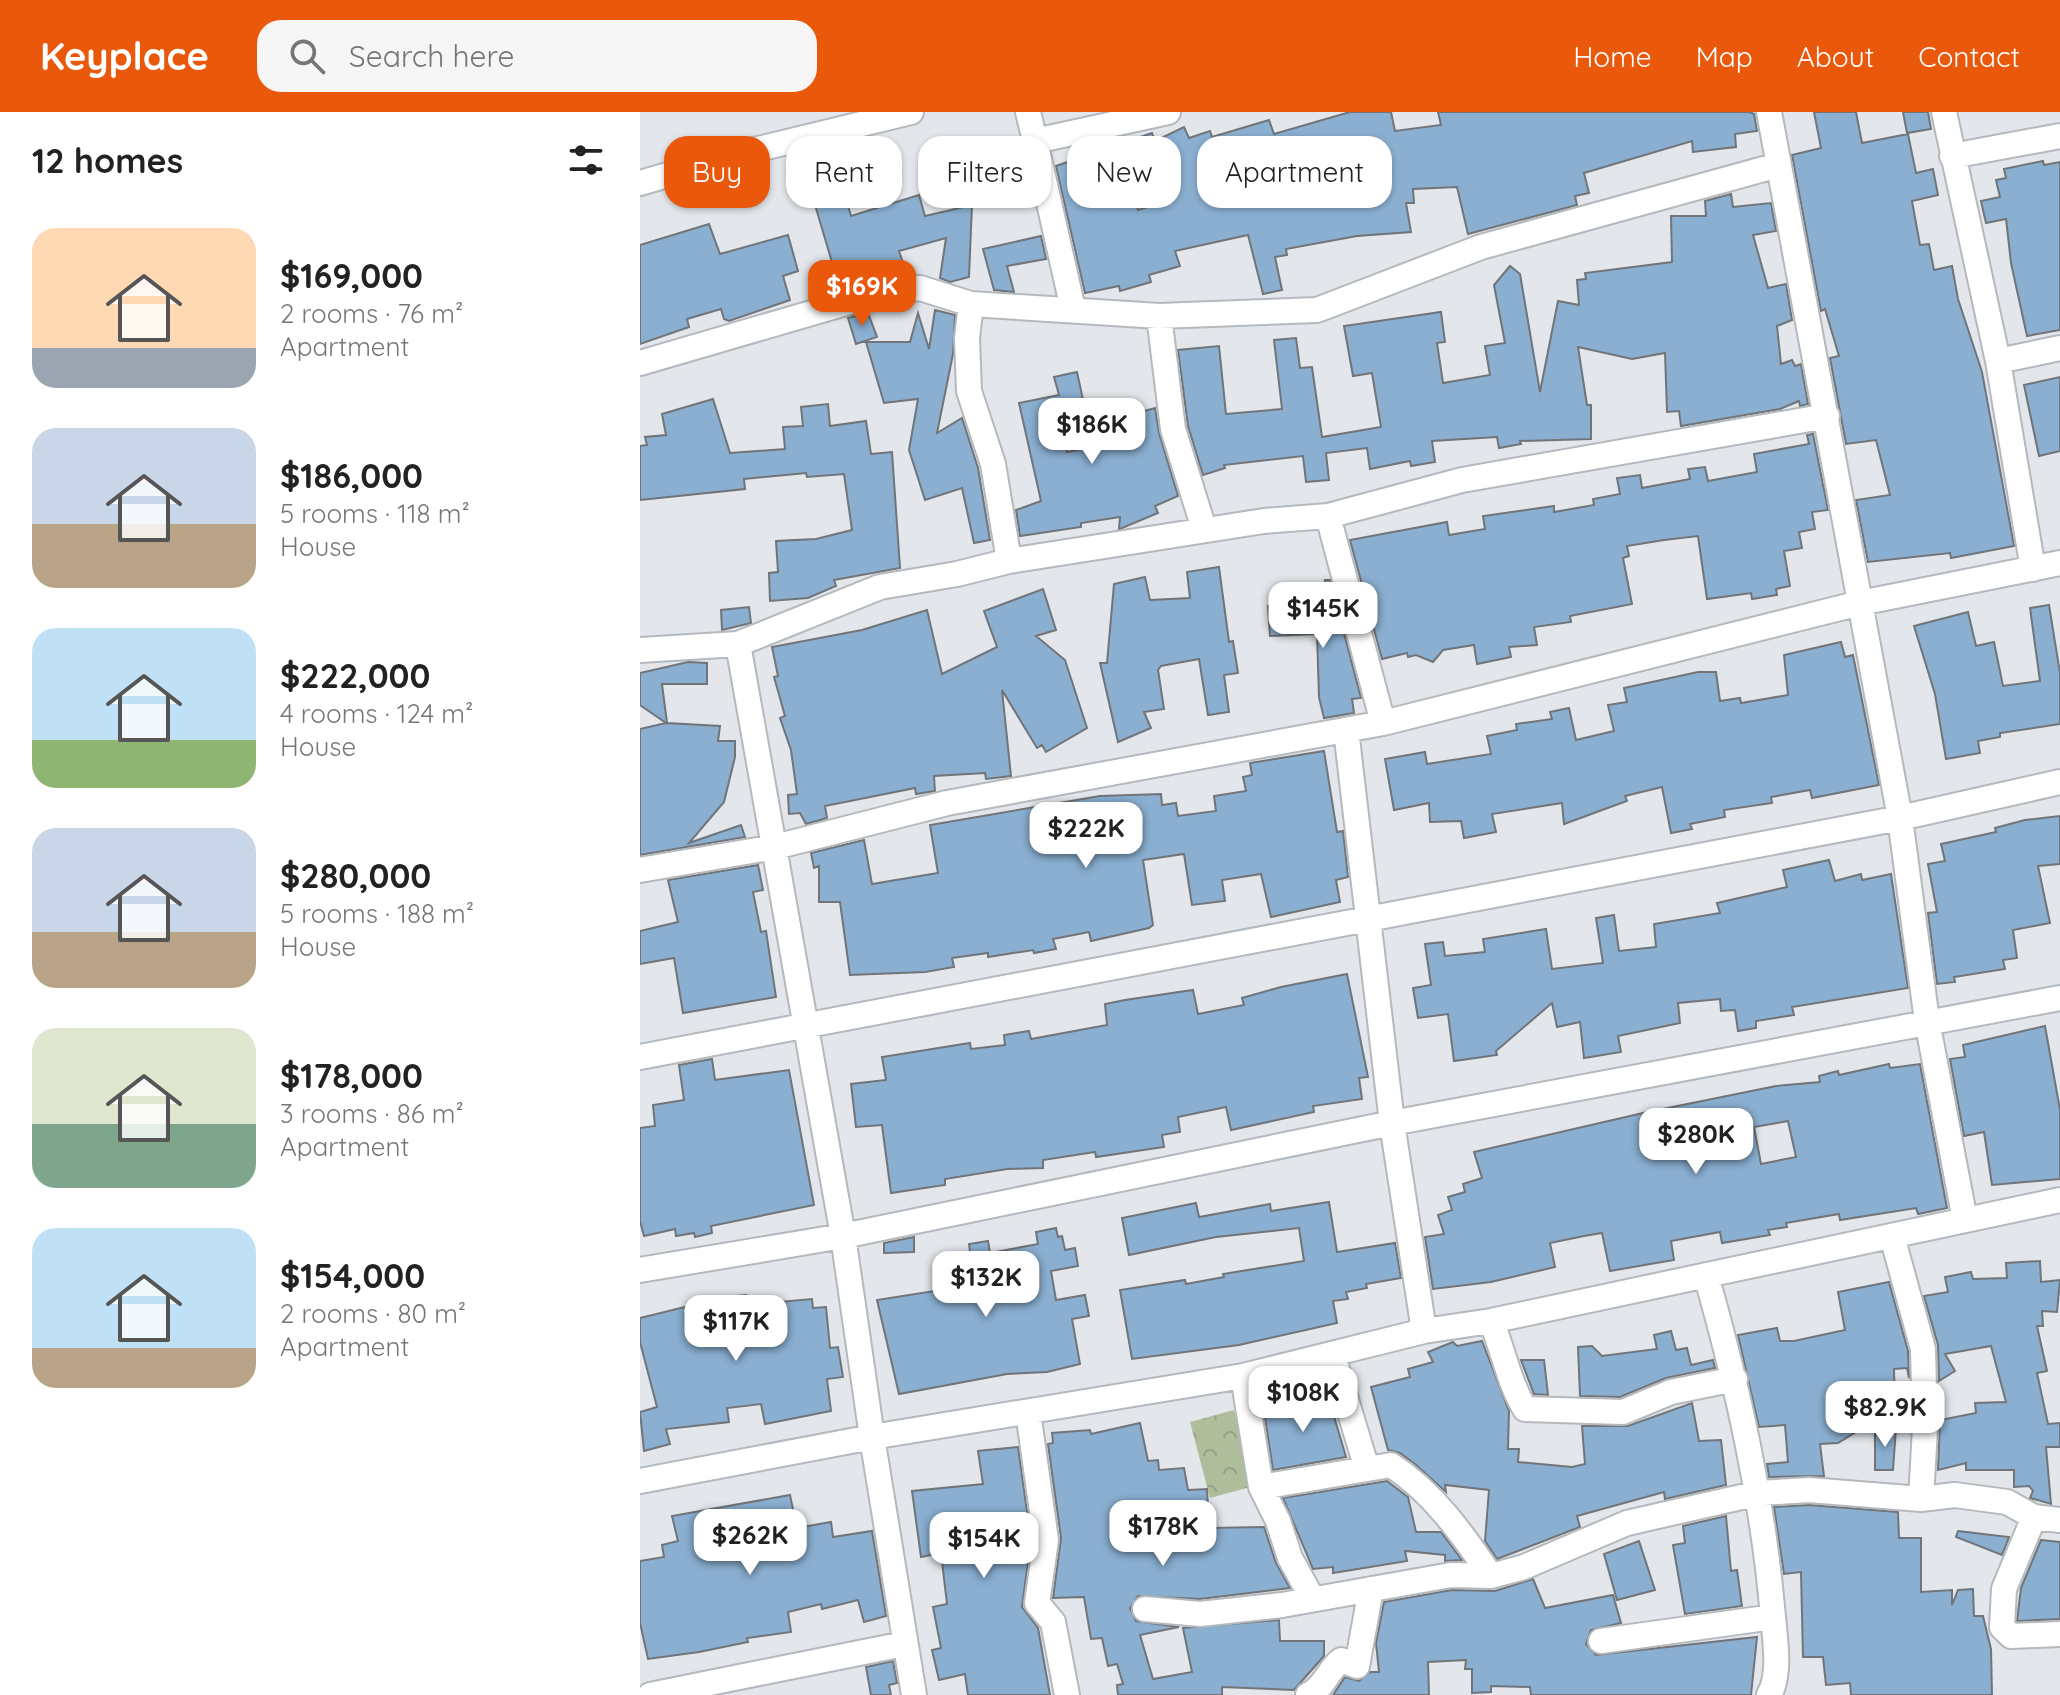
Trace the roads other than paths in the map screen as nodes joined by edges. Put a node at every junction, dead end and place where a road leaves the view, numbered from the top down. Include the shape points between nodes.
1 (911, 112) edge
2 (1028, 112) edge
3 (1168, 112) edge
4 (1769, 112) edge
5 (1944, 112) edge
6 (1034, 136) edge
7 (2060, 136) edge
8 (1051, 138) edge
9 (1952, 156) junction
10 (1778, 165) junction
11 (640, 183) edge
12 (1050, 208) edge
13 (971, 304) junction
14 (1073, 309) junction
15 (1159, 316) junction
16 (2060, 348) edge
17 (1998, 361) junction
18 (640, 363) edge
19 (1827, 416) junction
20 (1328, 516) junction
21 (1204, 529) junction
22 (1009, 561) junction
23 (2060, 563) edge
24 (2033, 569) junction
25 (1860, 603) junction
26 (738, 644) junction
27 (640, 650) edge
28 (1383, 723) junction
29 (1346, 730) junction
30 (2060, 782) edge
31 (1900, 818) junction
32 (775, 847) junction
33 (640, 870) edge
34 (1366, 920) junction
35 (2060, 998) edge
36 (1927, 1021) junction
37 (808, 1027) junction
38 (640, 1057) edge
39 (1392, 1123) junction
40 (2060, 1200) edge
41 (1965, 1220) junction
42 (843, 1236) junction
43 (1892, 1236) junction
44 (640, 1270) edge
45 (1706, 1275) junction
46 (1491, 1321) junction
47 (1424, 1331) junction
48 (1333, 1356) junction
49 (1243, 1376) junction
50 (1735, 1379) junction
51 (1028, 1412) junction
52 (872, 1437) junction
53 (1367, 1469) junction
54 (640, 1481) edge
55 (1261, 1487) junction
56 (1759, 1493) junction
57 (1921, 1499) junction
58 (2034, 1517) junction
59 (2060, 1520) edge
60 (1491, 1576) junction
61 (1371, 1589) junction
62 (1312, 1598) junction
63 (1145, 1609) dead end
64 (1773, 1617) junction
65 (2060, 1634) edge
66 (1601, 1641) dead end
67 (904, 1644) junction
68 (1773, 1693) edge
69 (650, 1695) edge
70 (914, 1695) edge
71 (1067, 1695) edge
72 (1308, 1695) edge

1 - 11 street
2 - 6 street
3 - 8 street
4 - 10 street
5 - 9 street
7 - 9 street
9 - 17 street
10 - 15 street via 1481,247 1317,310
10 - 19 street
12 - 14 street
13 - 14 street
13 - 18 street via 920,288 893,291
13 - 22 street via 969,391 993,464
14 - 15 street
15 - 21 street via 1173,429
16 - 17 street
17 - 24 street
19 - 20 street via 1462,480
19 - 25 street
20 - 21 street
20 - 28 street
21 - 22 street
22 - 26 street via 880,587
23 - 24 street
24 - 25 street
25 - 28 street
25 - 31 street
26 - 27 street
26 - 32 street
28 - 29 street
29 - 32 street via 947,803
29 - 34 street
30 - 31 street
31 - 34 street
31 - 36 street
32 - 33 street
32 - 37 street
34 - 37 street
34 - 39 street
35 - 36 street
36 - 39 street
36 - 41 street
37 - 38 street
37 - 42 street
39 - 42 street
39 - 47 street
40 - 41 street
41 - 43 street
42 - 44 street
42 - 52 street
43 - 45 street
43 - 57 street via 1923,1349
45 - 46 street
45 - 50 street
46 - 47 street
46 - 50 street via 1525,1409 1623,1412 1671,1392
47 - 48 street
48 - 49 street
48 - 53 street
49 - 51 street
49 - 55 street
50 - 56 street
51 - 52 street
51 - 71 street via 1046,1540 1037,1603 1053,1622
52 - 54 street
52 - 67 street
53 - 55 street
53 - 60 street via 1391,1465 1416,1481
55 - 62 street
56 - 57 street via 1809,1490
56 - 60 street via 1627,1523
56 - 64 street
57 - 58 street via 1955,1495 2007,1502
58 - 59 street
58 - 65 street via 2004,1589 2002,1627 2011,1636
60 - 61 street via 1451,1575
61 - 62 street
61 - 72 street via 1357,1666 1341,1660
62 - 63 street via 1200,1614
64 - 66 street
64 - 68 street
67 - 69 street
67 - 70 street

